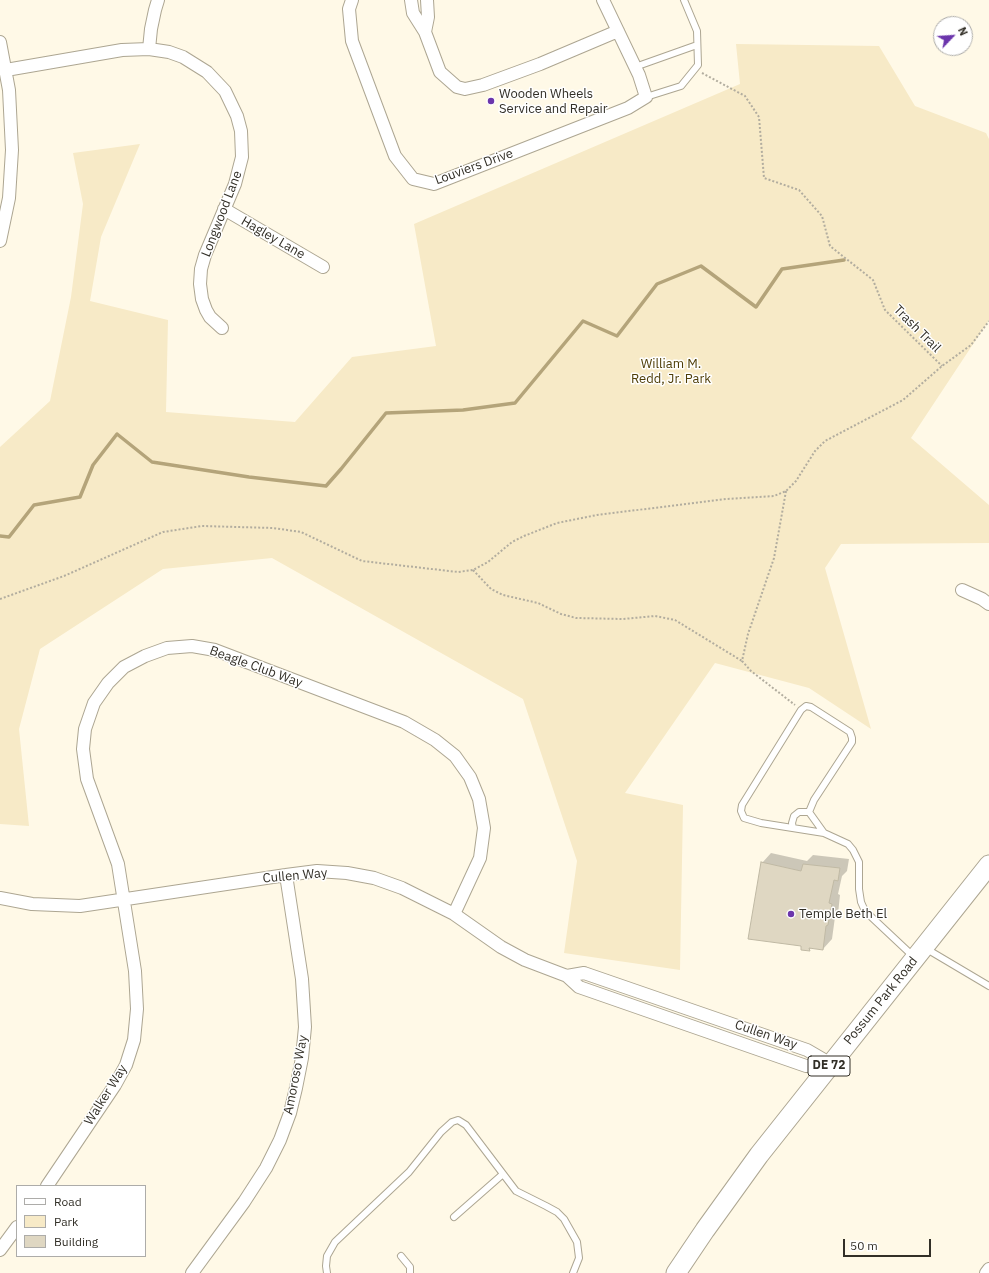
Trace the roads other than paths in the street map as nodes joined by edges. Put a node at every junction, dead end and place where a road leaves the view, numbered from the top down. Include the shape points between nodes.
1 (158, 0) edge
2 (352, 0) edge
3 (411, 0) edge
4 (427, 0) edge
5 (603, 0) edge
6 (684, 0) edge
7 (618, 31) junction
8 (425, 32) junction
9 (0, 42) edge
10 (697, 45) junction
11 (149, 49) junction
12 (635, 67) junction
13 (6, 70) junction
14 (646, 97) junction
15 (224, 209) junction
16 (0, 241) edge
17 (323, 267) dead end
18 (222, 328) dead end
19 (962, 590) dead end
20 (989, 604) edge
21 (809, 812) junction
22 (793, 828) junction
23 (824, 833) junction
24 (986, 873) edge
25 (286, 875) junction
26 (0, 898) edge
27 (124, 899) junction
28 (454, 914) junction
29 (920, 953) junction
30 (989, 986) edge
31 (831, 1064) junction
32 (503, 1174) junction
33 (48, 1185) edge
34 (454, 1217) dead end
35 (16, 1228) edge
36 (0, 1250) edge
37 (401, 1256) dead end
38 (989, 1269) edge
39 (192, 1273) edge
40 (327, 1273) edge
41 (410, 1273) edge
42 (573, 1273) edge
43 (676, 1273) edge
44 (986, 1273) edge

1 - 11 street
2 - 14 street, Louviers Drive via 349,9 352,41 395,156 413,179 434,184 628,108
3 - 8 street via 413,13
4 - 8 street via 428,17
5 - 7 street
6 - 10 lane via 697,31
7 - 8 street via 540,64 465,89 457,88 440,72
7 - 12 street
9 - 13 street
10 - 12 lane
10 - 14 lane via 698,64 681,86
11 - 13 street, Longwood Lane via 122,50
11 - 15 street, Longwood Lane via 169,52 195,63 217,81 232,103 241,131 242,157 235,184
12 - 14 street
13 - 16 street via 12,150 9,198
15 - 17 street, Hagley Lane
15 - 18 street, Longwood Lane via 205,255 200,284 202,299 208,313
19 - 20 street
21 - 22 lane via 799,812 794,816
21 - 22 lane via 814,800 852,742 852,738 850,732 806,706 801,710 742,805 741,811 744,818
21 - 23 lane
22 - 23 lane
23 - 29 lane via 848,844 854,850 858,862 861,902 865,911
24 - 29 main road, Possum Park Road / DE 72
25 - 27 street, Cullen Way
25 - 28 street, Cullen Way via 317,871 374,878 402,888
25 - 39 street, Amoroso Way via 302,979 305,1027 296,1088 280,1140 266,1168
26 - 27 street, Cullen Way via 32,904 80,906
27 - 28 street, Beagle Club Way via 118,864 87,779 83,749 85,729 94,703 108,683 124,667 167,648 192,646 215,650 404,722 435,740 455,756 470,777 479,799 484,828 480,858
27 - 33 street, Walker Way via 135,971 137,1009 134,1040 126,1065 115,1085
28 - 31 street, Cullen Way via 501,947 525,960 567,976 584,973 807,1050
29 - 30 lane
29 - 31 main road, Possum Park Road / DE 72
31 - 43 main road, Possum Park Road / DE 72 via 755,1161
32 - 34 lane
32 - 40 lane via 466,1125 458,1120 452,1122 409,1172 334,1242 327,1256
32 - 42 lane via 516,1191 546,1206 564,1219 577,1242 579,1258
35 - 36 street
37 - 41 lane via 410,1267
38 - 44 street

